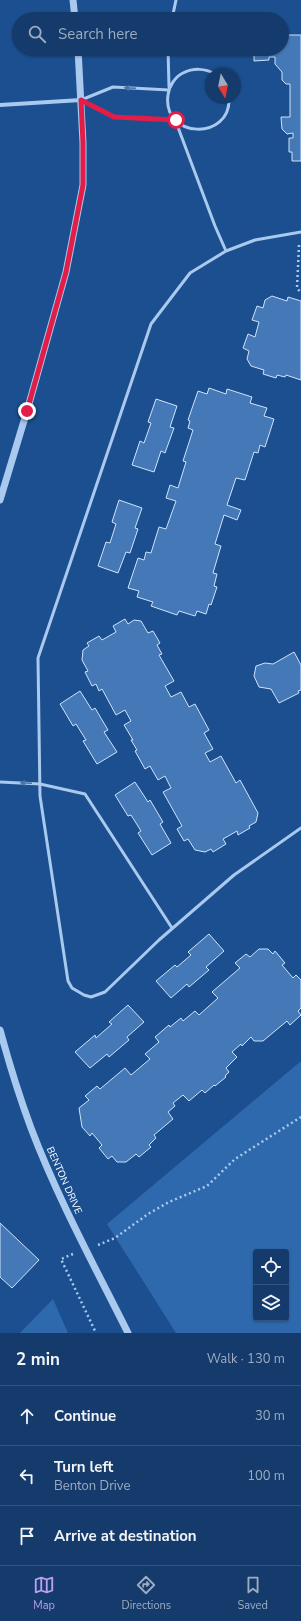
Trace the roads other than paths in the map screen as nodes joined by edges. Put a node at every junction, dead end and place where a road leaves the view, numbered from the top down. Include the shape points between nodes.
1 (73, 0) edge
2 (176, 0) edge
3 (74, 12) edge
4 (173, 12) edge
5 (78, 56) edge
6 (168, 56) edge
7 (205, 70) edge
8 (169, 89) junction
9 (81, 100) junction
10 (229, 104) edge
11 (0, 105) edge
12 (175, 120) junction
13 (300, 233) edge
14 (226, 251) junction
15 (0, 500) edge
16 (0, 782) edge
17 (40, 784) junction
18 (301, 828) edge
19 (172, 928) junction
20 (0, 1030) edge
21 (128, 1333) edge

1 - 3 street
2 - 4 lane
5 - 9 street
6 - 8 lane
7 - 8 lane via 190,70 181,74
8 -> 9 lane via 113,87
8 - 12 lane via 169,111
9 - 11 street
9 - 12 lane via 114,117
9 - 15 street via 83,185 66,272
10 - 12 lane via 220,121 202,130 192,130
12 - 14 lane
13 - 14 lane via 255,240
14 - 17 lane via 190,273 151,324 38,658
17 -> 16 lane
17 - 19 lane via 85,794
17 - 19 lane via 68,982 72,988 91,997 105,992
18 - 19 lane via 234,875
20 - 21 street, BENTON DRIVE via 31,1128 86,1250

